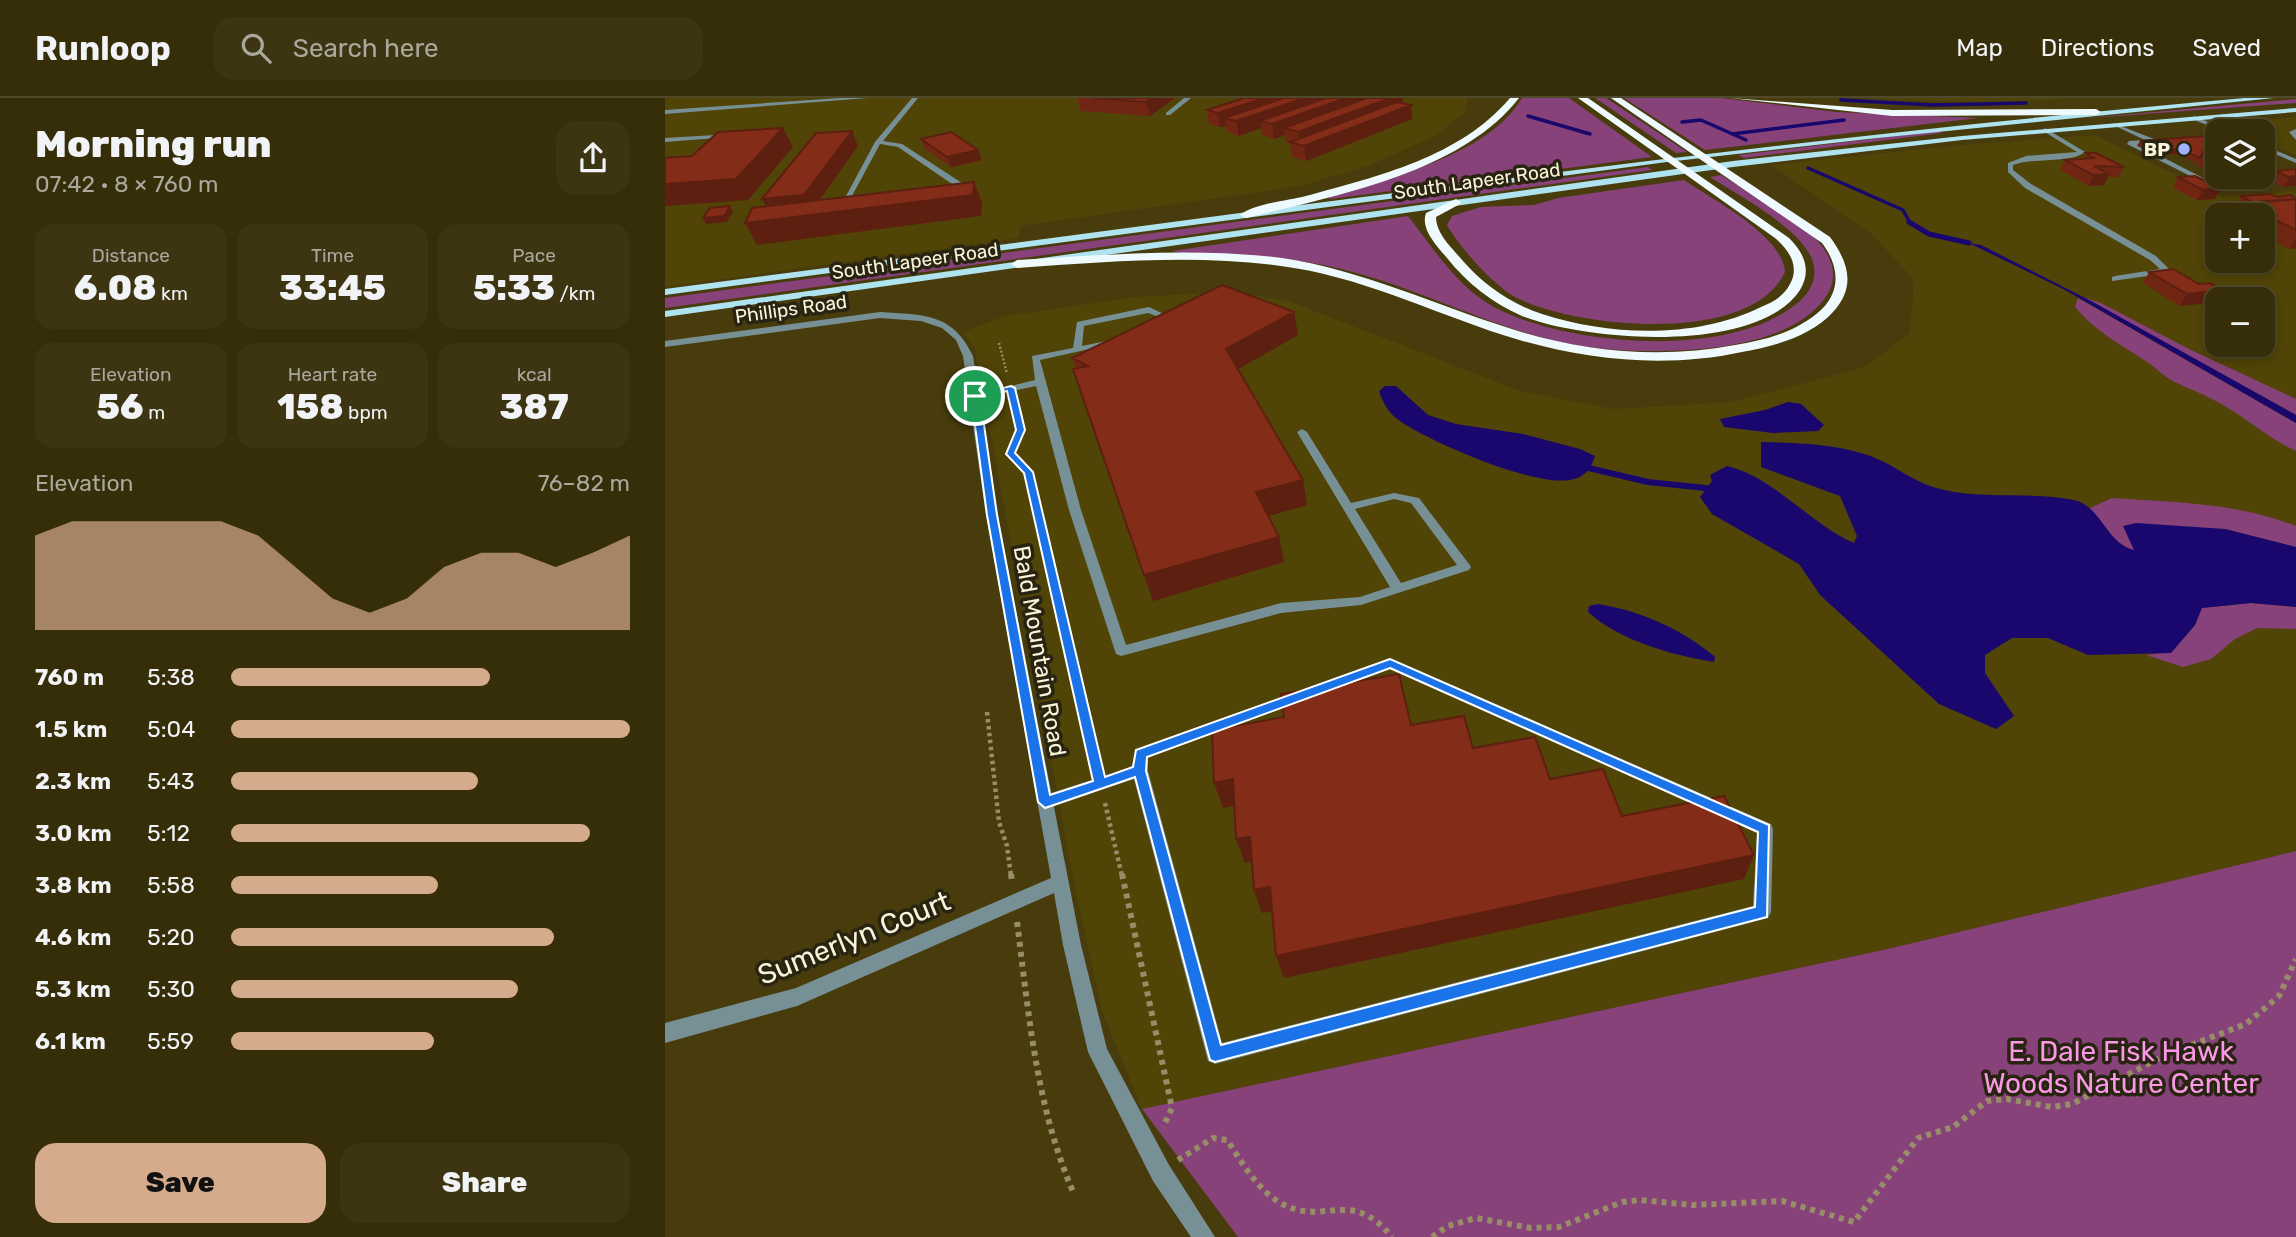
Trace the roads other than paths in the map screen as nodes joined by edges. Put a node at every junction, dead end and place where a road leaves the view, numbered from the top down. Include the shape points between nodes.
1 (859, 98) edge
2 (865, 98) edge
3 (915, 98) edge
4 (1188, 98) edge
5 (1515, 98) edge
6 (1582, 98) edge
7 (1615, 98) edge
8 (1734, 98) edge
9 (2274, 100) edge
10 (2292, 110) edge
11 (665, 112) edge
12 (2096, 112) junction
13 (1168, 114) dead end
14 (2194, 118) junction
15 (2205, 122) edge
16 (2133, 123) junction
17 (2115, 124) junction
18 (1953, 125) junction
19 (2045, 130) junction
20 (2296, 131) edge
21 (744, 134) edge
22 (1962, 138) junction
23 (2296, 138) edge
24 (665, 140) edge
25 (2153, 141) junction
26 (878, 142) junction
27 (2275, 152) edge
28 (2296, 160) edge
29 (2275, 170) edge
30 (2275, 177) edge
31 (2205, 181) edge
32 (943, 199) edge
33 (1456, 202) junction
34 (854, 208) edge
35 (1246, 215) junction
36 (1017, 264) junction
37 (2115, 279) dead end
38 (665, 292) edge
39 (665, 314) edge
40 (922, 318) joint
41 (1146, 327) edge
42 (1126, 338) edge
43 (665, 344) edge
44 (1077, 350) junction
45 (1040, 382) junction
46 (975, 396) junction
47 (1302, 432) dead end
48 (1348, 507) junction
49 (1398, 589) junction
50 (1140, 771) junction
51 (1045, 802) junction
52 (1060, 882) junction
53 (665, 1033) edge
54 (1204, 1237) edge

1 - 2 street
1 - 11 street
3 - 26 street
4 - 13 street
5 - 35 highway via 1481,131 1420,163
6 - 33 highway via 1788,244 1801,267 1800,277 1784,300 1753,316 1665,333 1566,325 1520,310 1492,295 1468,274 1430,226 1434,212
7 - 36 highway via 1826,240 1840,260 1845,281 1828,311 1805,327 1758,345 1707,354 1613,354 1549,344 1364,279 1282,262 1190,257
8 - 12 highway via 1881,112
9 - 10 main road via 2277,106
9 - 12 main road, South Lapeer Road
10 - 14 main road, South Lapeer Road
12 - 18 main road, South Lapeer Road
14 - 15 street
14 - 16 main road, South Lapeer Road
16 - 17 main road, South Lapeer Road
16 - 25 street via 2171,140
17 - 19 main road, South Lapeer Road
17 - 25 street
18 - 22 main road via 1948,129
18 - 35 main road, South Lapeer Road
19 - 22 main road, South Lapeer Road
19 - 37 street via 2082,152 2026,158 2010,164 2010,171 2153,258 2166,271
20 - 23 street via 2292,132
21 - 24 street
22 - 33 main road, South Lapeer Road
25 - 31 street via 2129,143
26 - 32 street via 900,145 959,185 955,198
26 - 34 street via 841,209
27 - 28 street
29 - 30 street via 2287,176
33 - 36 main road, South Lapeer Road
35 - 38 main road, South Lapeer Road
36 - 39 main road, South Lapeer Road
40 - 43 street, Phillips Road via 847,318
40 - 46 street, Bald Mountain Road via 945,326 960,339
41 - 44 street via 1166,317 1149,310 1080,324
42 - 44 street
44 - 45 street via 1035,358
45 - 46 street
45 - 49 street via 1121,651 1281,608 1361,601
46 - 51 street, Bald Mountain Road
47 - 48 street
48 - 49 street
48 - 49 street via 1394,496 1415,500 1465,567
50 - 50 street via 1140,754 1390,663 1765,829 1762,912 1215,1054
50 - 51 street
51 - 52 street, Bald Mountain Road
52 - 53 street, Sumerlyn Court via 797,997
52 - 54 street, Bald Mountain Road via 1098,1052 1161,1173

